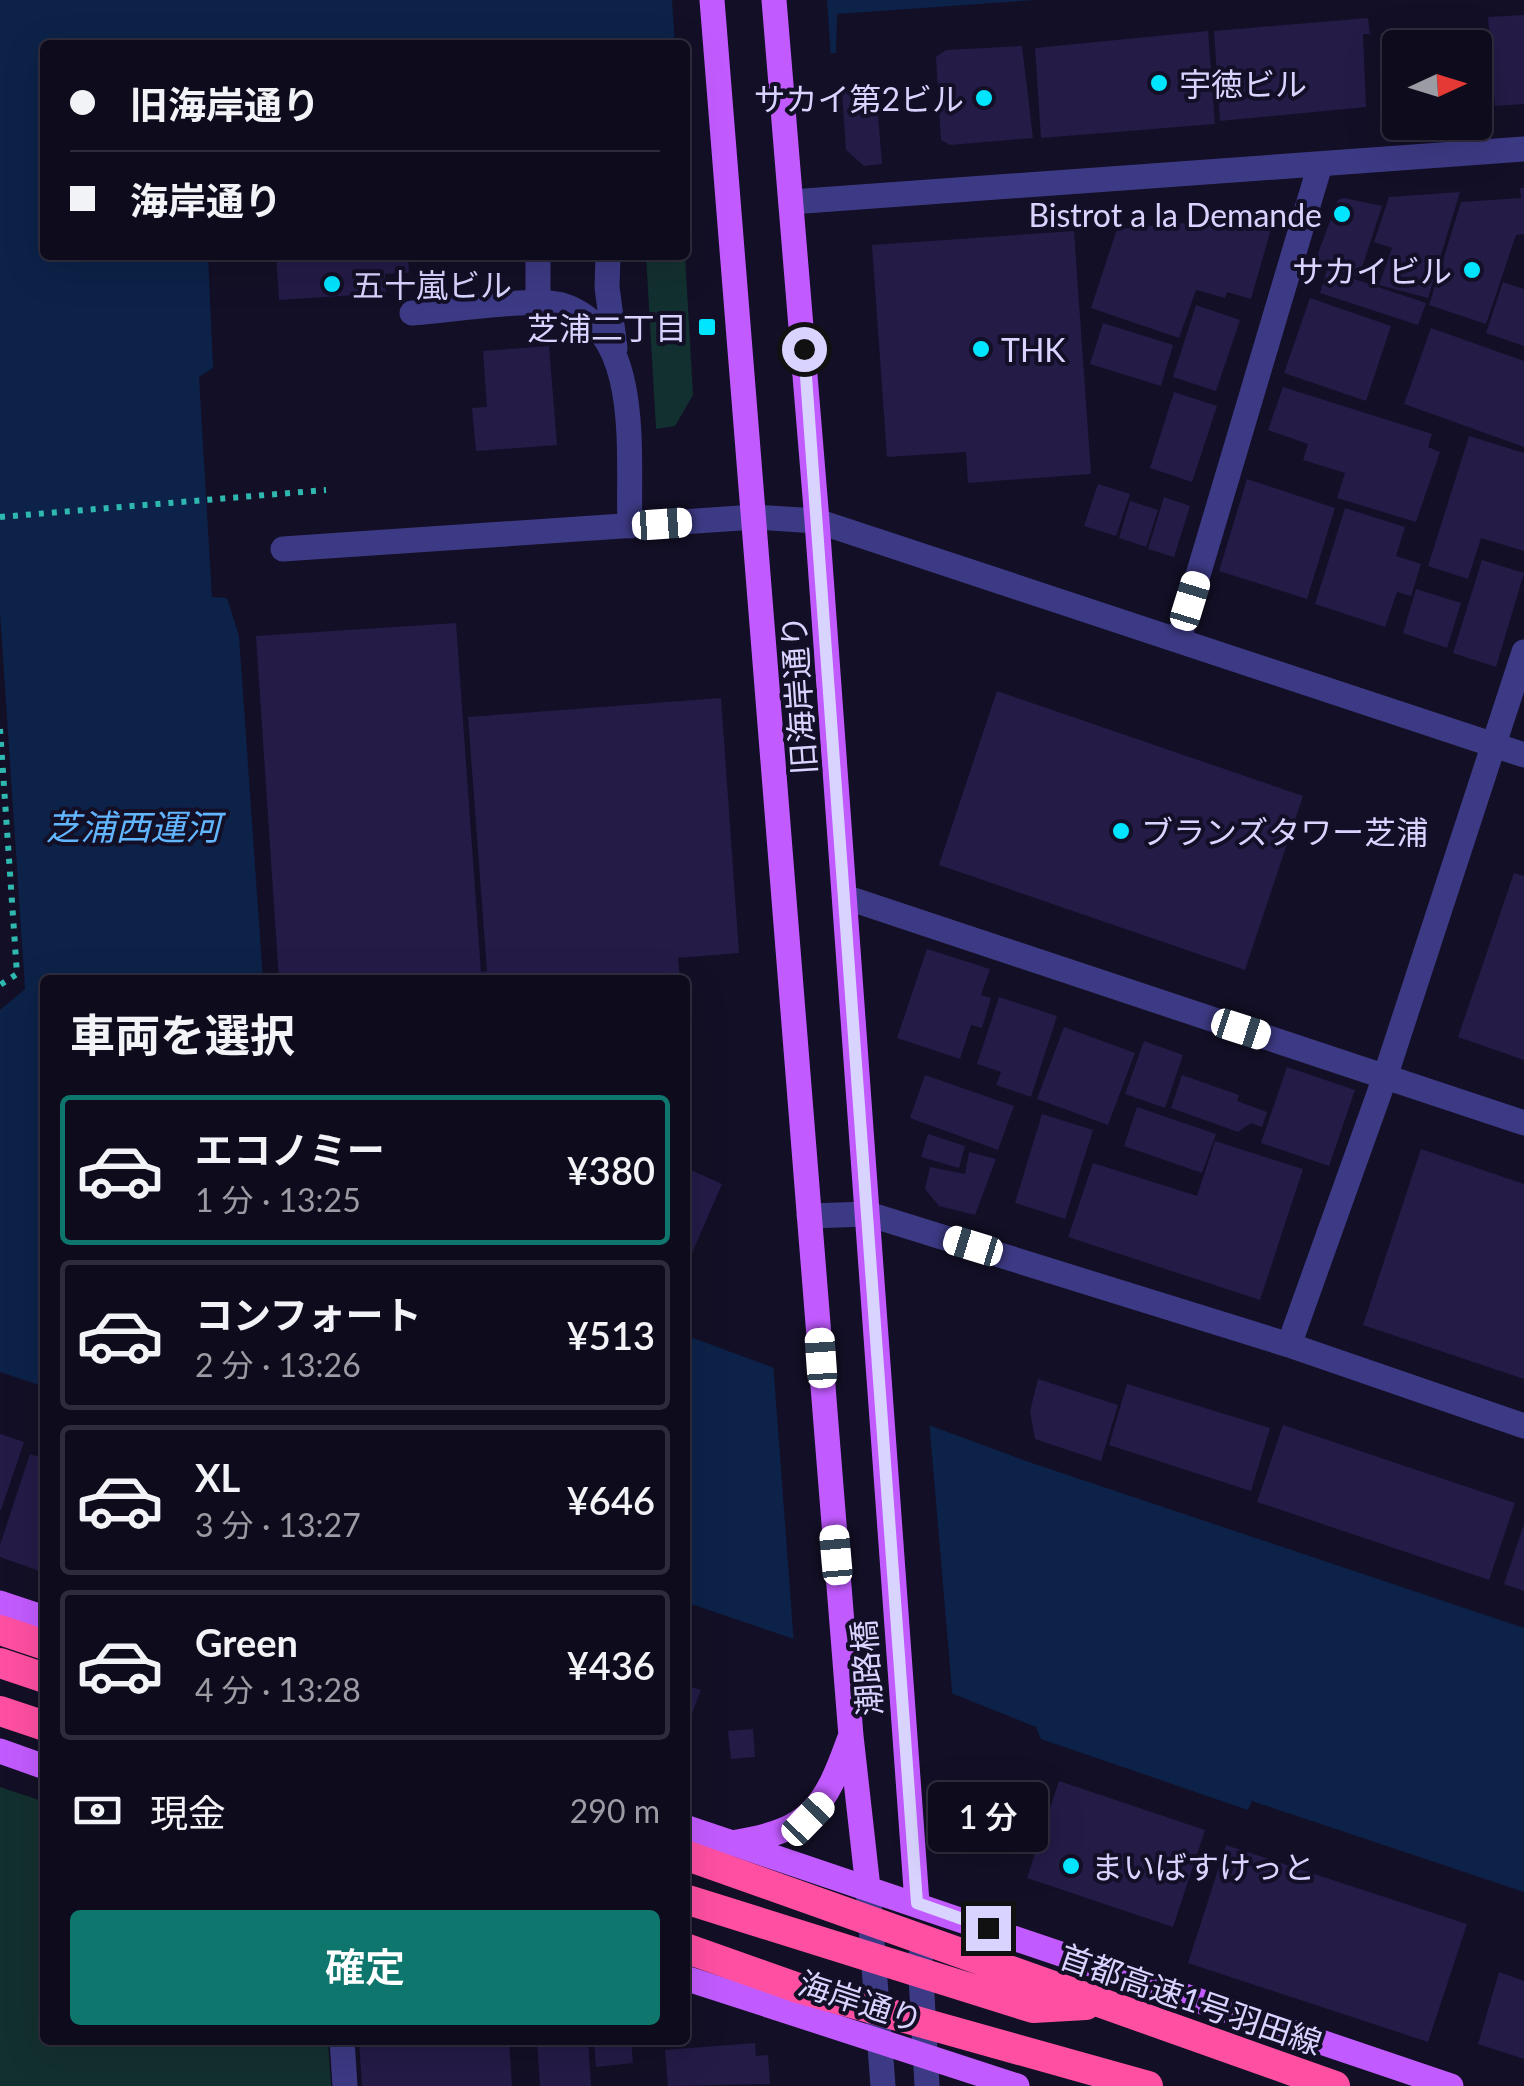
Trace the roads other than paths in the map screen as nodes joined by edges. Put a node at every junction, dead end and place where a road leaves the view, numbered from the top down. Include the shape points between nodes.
1 (712, 0) edge
2 (774, 0) edge
3 (1524, 149) edge
4 (1320, 165) junction
5 (792, 202) junction
6 (538, 260) edge
7 (608, 260) edge
8 (538, 304) junction
9 (412, 313) dead end
10 (615, 348) junction
11 (755, 517) junction
12 (818, 522) junction
13 (630, 526) junction
14 (283, 549) dead end
15 (1179, 639) junction
16 (1524, 652) edge
17 (1492, 744) junction
18 (1524, 755) edge
19 (845, 898) junction
20 (1384, 1076) junction
21 (1524, 1123) edge
22 (868, 1214) junction
23 (810, 1216) junction
24 (814, 1280) joint
25 (874, 1302) joint
26 (1289, 1345) junction
27 (1524, 1426) edge
28 (0, 1603) edge
29 (40, 1616) edge
30 (0, 1630) edge
31 (40, 1643) edge
32 (0, 1663) edge
33 (40, 1676) edge
34 (0, 1711) edge
35 (40, 1724) edge
36 (850, 1724) junction
37 (0, 1751) edge
38 (40, 1764) edge
39 (690, 1829) edge
40 (733, 1843) junction
41 (690, 1857) edge
42 (868, 1888) junction
43 (690, 1902) edge
44 (917, 1903) junction
45 (690, 1950) edge
46 (690, 1980) edge
47 (1098, 2005) junction
48 (881, 2042) junction
49 (342, 2045) edge
50 (925, 2056) junction
51 (345, 2086) edge
52 (883, 2086) edge
53 (927, 2086) edge
54 (1017, 2086) edge
55 (1148, 2086) edge
56 (1335, 2086) edge
57 (1451, 2086) edge

1 - 11 main road, 旧海岸通り
2 - 5 main road, 旧海岸通り
3 - 4 street
4 - 5 street
4 - 15 street
5 - 12 main road, 旧海岸通り
6 - 8 street
7 - 10 street
8 - 9 street
8 - 10 street via 564,306
10 - 13 street via 623,376
11 - 12 street
11 - 13 street
11 - 23 main road, 旧海岸通り
12 - 15 street
12 - 19 main road, 旧海岸通り
13 - 14 street
15 - 17 street
16 - 17 street
17 - 18 street
17 - 20 street
19 - 20 street
19 - 22 main road, 旧海岸通り
20 - 21 street
20 - 26 street
22 - 23 street
22 - 25 main road, 旧海岸通り
22 - 26 street
23 - 24 main road, 旧海岸通り
24 - 36 main road, 潮路橋
25 - 44 main road, 潮路橋
26 - 27 street
28 - 29 main road
30 - 31 highway
32 - 33 highway
34 - 35 highway
36 - 40 main road via 822,1804 808,1819 766,1838
36 - 42 main road
37 - 38 main road
39 - 40 main road
40 - 42 main road
41 - 47 highway, 首都高速1号羽田線
42 - 44 main road
42 - 48 street
43 - 47 highway via 1034,2008
44 - 50 street
44 - 57 main road
45 - 55 highway via 798,1988
46 - 48 main road, 海岸通り
47 - 56 highway, 首都高速1号羽田線
48 - 50 main road, 海岸通り
48 - 52 street
49 - 51 street
50 - 53 street
50 - 54 main road, 海岸通り

